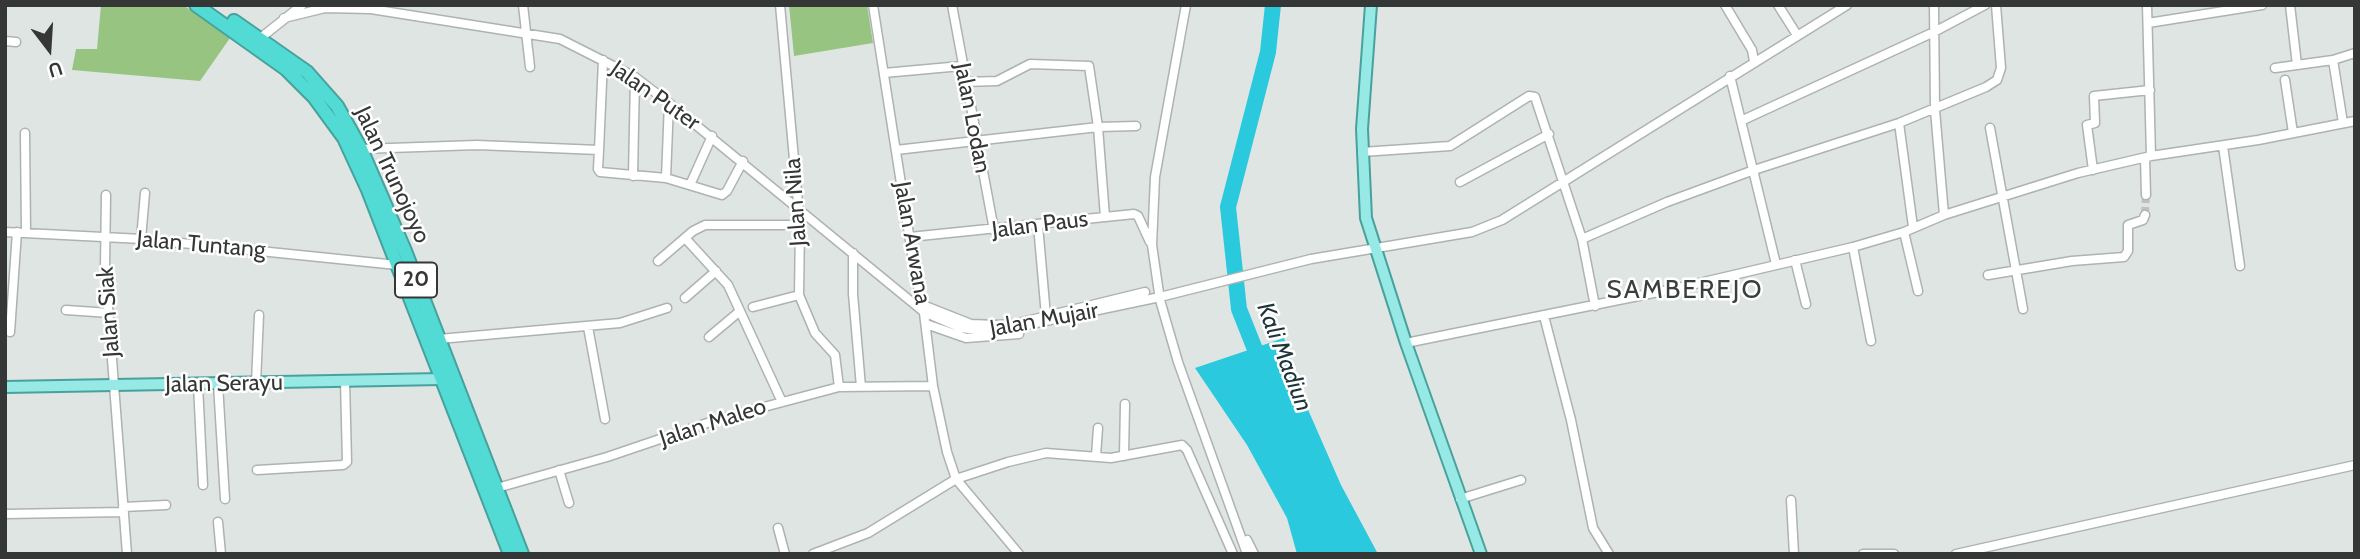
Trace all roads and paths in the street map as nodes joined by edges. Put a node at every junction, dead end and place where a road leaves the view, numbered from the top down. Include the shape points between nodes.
1 (196, 5) edge
2 (211, 5) edge
3 (302, 5) edge
4 (523, 5) edge
5 (780, 5) edge
6 (873, 5) edge
7 (952, 5) edge
8 (1186, 5) edge
9 (1371, 5) edge
10 (1726, 5) edge
11 (1778, 5) edge
12 (1847, 5) edge
13 (1934, 5) edge
14 (1985, 5) edge
15 (1996, 5) edge
16 (2147, 5) edge
17 (2262, 5) edge
18 (2290, 5) edge
19 (284, 18) junction
20 (2148, 23) junction
21 (1934, 32) junction
22 (527, 34) junction
23 (1797, 35) junction
24 (5, 41) edge
25 (257, 41) junction
26 (16, 42) dead end
27 (2355, 53) edge
28 (603, 60) junction
29 (2333, 60) junction
30 (1754, 61) junction
31 (2297, 65) junction
32 (961, 66) junction
33 (530, 67) dead end
34 (2275, 68) dead end
35 (884, 73) junction
36 (1730, 76) junction
37 (635, 77) junction
38 (2285, 80) dead end
39 (964, 82) junction
40 (2150, 90) junction
41 (669, 103) junction
42 (1935, 110) junction
43 (1742, 120) junction
44 (2355, 121) edge
45 (2343, 122) junction
46 (1899, 123) junction
47 (1136, 126) dead end
48 (1098, 127) junction
49 (1990, 128) dead end
50 (25, 133) dead end
51 (2293, 133) junction
52 (1549, 134) junction
53 (712, 136) junction
54 (975, 140) junction
55 (2223, 146) junction
56 (361, 149) junction
57 (599, 150) junction
58 (896, 150) junction
59 (1362, 152) junction
60 (2148, 157) junction
61 (743, 162) junction
62 (1754, 170) junction
63 (2093, 170) junction
64 (633, 176) junction
65 (666, 178) junction
66 (1565, 180) junction
67 (1460, 182) dead end
68 (690, 185) junction
69 (145, 193) dead end
70 (106, 195) dead end
71 (2146, 195) tunnel mouth
72 (2001, 197) junction
73 (797, 207) junction
74 (1944, 215) junction
75 (2145, 215) tunnel mouth
76 (1105, 217) junction
77 (800, 225) junction
78 (1038, 225) junction
79 (1913, 227) junction
80 (994, 230) junction
81 (5, 232) edge
82 (21, 232) junction
83 (1904, 232) junction
84 (910, 237) junction
85 (104, 238) junction
86 (684, 238) junction
87 (141, 239) junction
88 (1583, 239) junction
89 (1152, 245) junction
90 (1375, 246) junction
91 (1853, 247) junction
92 (853, 253) junction
93 (1795, 260) junction
94 (658, 261) dead end
95 (1776, 264) junction
96 (397, 265) junction
97 (2239, 266) dead end
98 (2017, 270) junction
99 (716, 271) junction
100 (1988, 275) dead end
101 (1918, 291) dead end
102 (1145, 292) dead end
103 (799, 295) junction
104 (1161, 297) junction
105 (685, 298) dead end
106 (9, 302) edge
107 (1147, 303) dead end
108 (1806, 304) dead end
109 (1595, 306) junction
110 (753, 307) dead end
111 (667, 308) dead end
112 (923, 309) junction
113 (2023, 309) dead end
114 (66, 310) dead end
115 (740, 311) junction
116 (110, 313) junction
117 (260, 315) dead end
118 (1046, 316) junction
119 (1544, 316) junction
120 (426, 322) junction
121 (926, 324) junction
122 (588, 327) junction
123 (10, 332) dead end
124 (709, 337) dead end
125 (439, 339) junction
126 (1871, 341) dead end
127 (1406, 343) junction
128 (442, 379) junction
129 (345, 381) junction
130 (256, 383) junction
131 (218, 384) junction
132 (198, 385) junction
133 (114, 386) junction
134 (933, 386) junction
135 (5, 387) edge
136 (839, 387) junction
137 (862, 387) junction
138 (782, 402) junction
139 (1125, 404) dead end
140 (605, 419) dead end
141 (1098, 428) dead end
142 (1096, 456) junction
143 (1124, 456) junction
144 (2355, 465) edge
145 (257, 470) dead end
146 (559, 470) junction
147 (956, 478) junction
148 (1521, 480) dead end
149 (203, 485) dead end
150 (498, 488) junction
151 (225, 499) dead end
152 (1460, 499) junction
153 (1791, 500) dead end
154 (569, 503) dead end
155 (166, 505) dead end
156 (124, 510) junction
157 (5, 514) edge
158 (1238, 521) junction
159 (218, 522) dead end
160 (778, 528) dead end
161 (127, 554) edge
162 (221, 554) edge
163 (510, 554) edge
164 (522, 554) edge
165 (785, 554) edge
166 (813, 554) edge
167 (1019, 554) edge
168 (1233, 554) edge
169 (1247, 554) edge
170 (1254, 554) edge
171 (1481, 554) edge
172 (1609, 554) edge
173 (1794, 554) edge
174 (1863, 554) edge
175 (1894, 554) edge
176 (1956, 554) edge

1 - 25 highway, 20
2 - 25 highway, 20
3 - 19 street
4 - 22 street
5 - 73 street, Jalan Nila
6 - 35 street, Jalan Arwana
7 - 32 street, Jalan Lodan
8 - 89 street via 1155,177
9 - 59 main road
10 - 30 street
11 - 23 street
12 - 23 street, Jalan Mujair
13 - 21 street
14 - 21 street
15 - 42 street via 2001,68 1997,80
16 - 20 street
17 - 20 street
18 - 31 street
19 - 22 street, Jalan Puter via 325,8 359,8
19 - 25 street
20 - 40 street
21 - 42 street
21 - 43 street
22 - 28 street, Jalan Puter via 560,39
22 - 33 street
23 - 30 street, Jalan Mujair
24 - 26 street
25 - 56 highway, Jalan Trunojoyo / 20 via 307,72
25 - 96 highway, Jalan Trunojoyo / 20 via 301,83 344,138
27 - 29 street
28 - 37 street, Jalan Puter
28 - 57 street
29 - 31 street
29 - 45 street
30 - 36 street, Jalan Mujair
31 - 34 street
32 - 35 street
32 - 39 street, Jalan Lodan
35 - 58 street, Jalan Arwana
36 - 43 street
36 - 66 street, Jalan Mujair
37 - 41 street, Jalan Puter
37 - 64 street
38 - 51 street
39 - 48 street via 997,81 1030,64 1089,66
39 - 54 street, Jalan Lodan
40 - 60 street
40 - 63 street via 2094,96 2095,123 2087,125
41 - 53 street, Jalan Puter
41 - 65 street
42 - 46 street
42 - 74 street
43 - 62 street
44 - 45 street
45 - 51 street
46 - 62 street
46 - 79 street
47 - 48 street
48 - 54 street
48 - 76 street
49 - 72 street
50 - 82 street
51 - 55 street
52 - 59 street via 1532,95 1450,146
52 - 66 street
52 - 67 street
53 - 61 street, Jalan Puter
53 - 68 street
54 - 58 street
54 - 80 street, Jalan Lodan
55 - 60 street
55 - 97 street
56 - 57 street via 477,145
56 - 120 highway, Jalan Trunojoyo / 20
57 - 64 street via 599,171
58 - 84 street, Jalan Arwana
59 - 90 main road via 1366,218
60 - 63 street
60 - 71 street
61 - 68 street via 724,194
61 - 73 street, Jalan Puter
62 - 88 street
62 - 95 street
63 - 72 street
64 - 65 street
65 - 68 street
66 - 88 street
66 - 90 street, Jalan Mujair via 1502,220 1472,232
69 - 87 street
70 - 85 street, Jalan Siak
72 - 74 street
72 - 98 street
73 - 77 street, Jalan Nila
73 - 92 street, Jalan Mujair
74 - 79 street
75 - 98 street via 2128,225 2124,257
76 - 78 street, Jalan Paus
76 - 89 street, Jalan Paus via 1138,216
77 - 86 street via 705,225
77 - 103 street, Jalan Nila
78 - 80 street, Jalan Paus
78 - 118 street
79 - 83 street
80 - 84 street, Jalan Paus
81 - 82 street, Jalan Tuntang
82 - 85 street, Jalan Tuntang
82 - 106 street
83 - 91 street
83 - 101 street
84 - 112 street, Jalan Arwana
85 - 87 street, Jalan Tuntang
85 - 116 street, Jalan Siak
86 - 94 street
86 - 99 street
87 - 96 street, Jalan Tuntang
88 - 109 street
89 - 104 street
90 - 104 street, Jalan Mujair
90 - 127 main road
91 - 93 street
91 - 126 street
92 - 112 street, Jalan Mujair
92 - 137 street
93 - 95 street
93 - 108 street
95 - 109 street
96 - 120 highway, Jalan Trunojoyo / 20
98 - 100 street
98 - 113 street
99 - 105 street
99 - 115 street
102 - 118 street
103 - 110 street
103 - 136 street, Jalan Nila via 815,334 835,355
104 - 112 street, Jalan Mujair via 993,332 961,328
104 - 158 street via 1195,414
106 - 123 street
107 - 121 street via 1019,334 977,339
109 - 119 street
111 - 122 street via 620,323
112 - 118 street via 984,325
112 - 121 street, Jalan Arwana
114 - 116 street
115 - 124 street
115 - 138 street
116 - 133 street, Jalan Siak
117 - 130 street
119 - 127 street
119 - 172 street via 1593,528
120 - 125 highway, Jalan Trunojoyo / 20
120 - 128 highway, Jalan Trunojoyo / 20
121 - 134 street, Jalan Arwana
122 - 125 street
122 - 140 street
125 - 150 highway, Jalan Trunojoyo / 20
127 - 152 main road
128 - 129 main road, Jalan Serayu
128 - 163 highway, Jalan Trunojoyo / 20
129 - 130 main road, Jalan Serayu
129 - 145 street via 347,462
130 - 131 main road, Jalan Serayu
131 - 132 main road, Jalan Serayu
131 - 151 street
132 - 133 main road, Jalan Serayu
132 - 149 street
133 - 135 main road, Jalan Serayu
133 - 156 street, Jalan Siak
134 - 137 street, Jalan Maleo
134 - 147 street, Jalan Arwana
136 - 137 street, Jalan Maleo
136 - 138 street, Jalan Maleo
138 - 146 street, Jalan Maleo
139 - 143 street
141 - 142 street
142 - 143 street
142 - 147 street via 1046,453
143 - 168 street via 1184,445
144 - 176 street
146 - 150 street, Jalan Maleo
146 - 154 street
147 - 166 street via 869,533
147 - 167 street
148 - 152 street
150 - 164 highway, Jalan Trunojoyo / 20
152 - 171 main road
153 - 173 street
155 - 156 street
156 - 157 street
156 - 161 street, Jalan Siak
158 - 169 street
158 - 170 street
159 - 162 street
160 - 165 street
174 - 175 street

